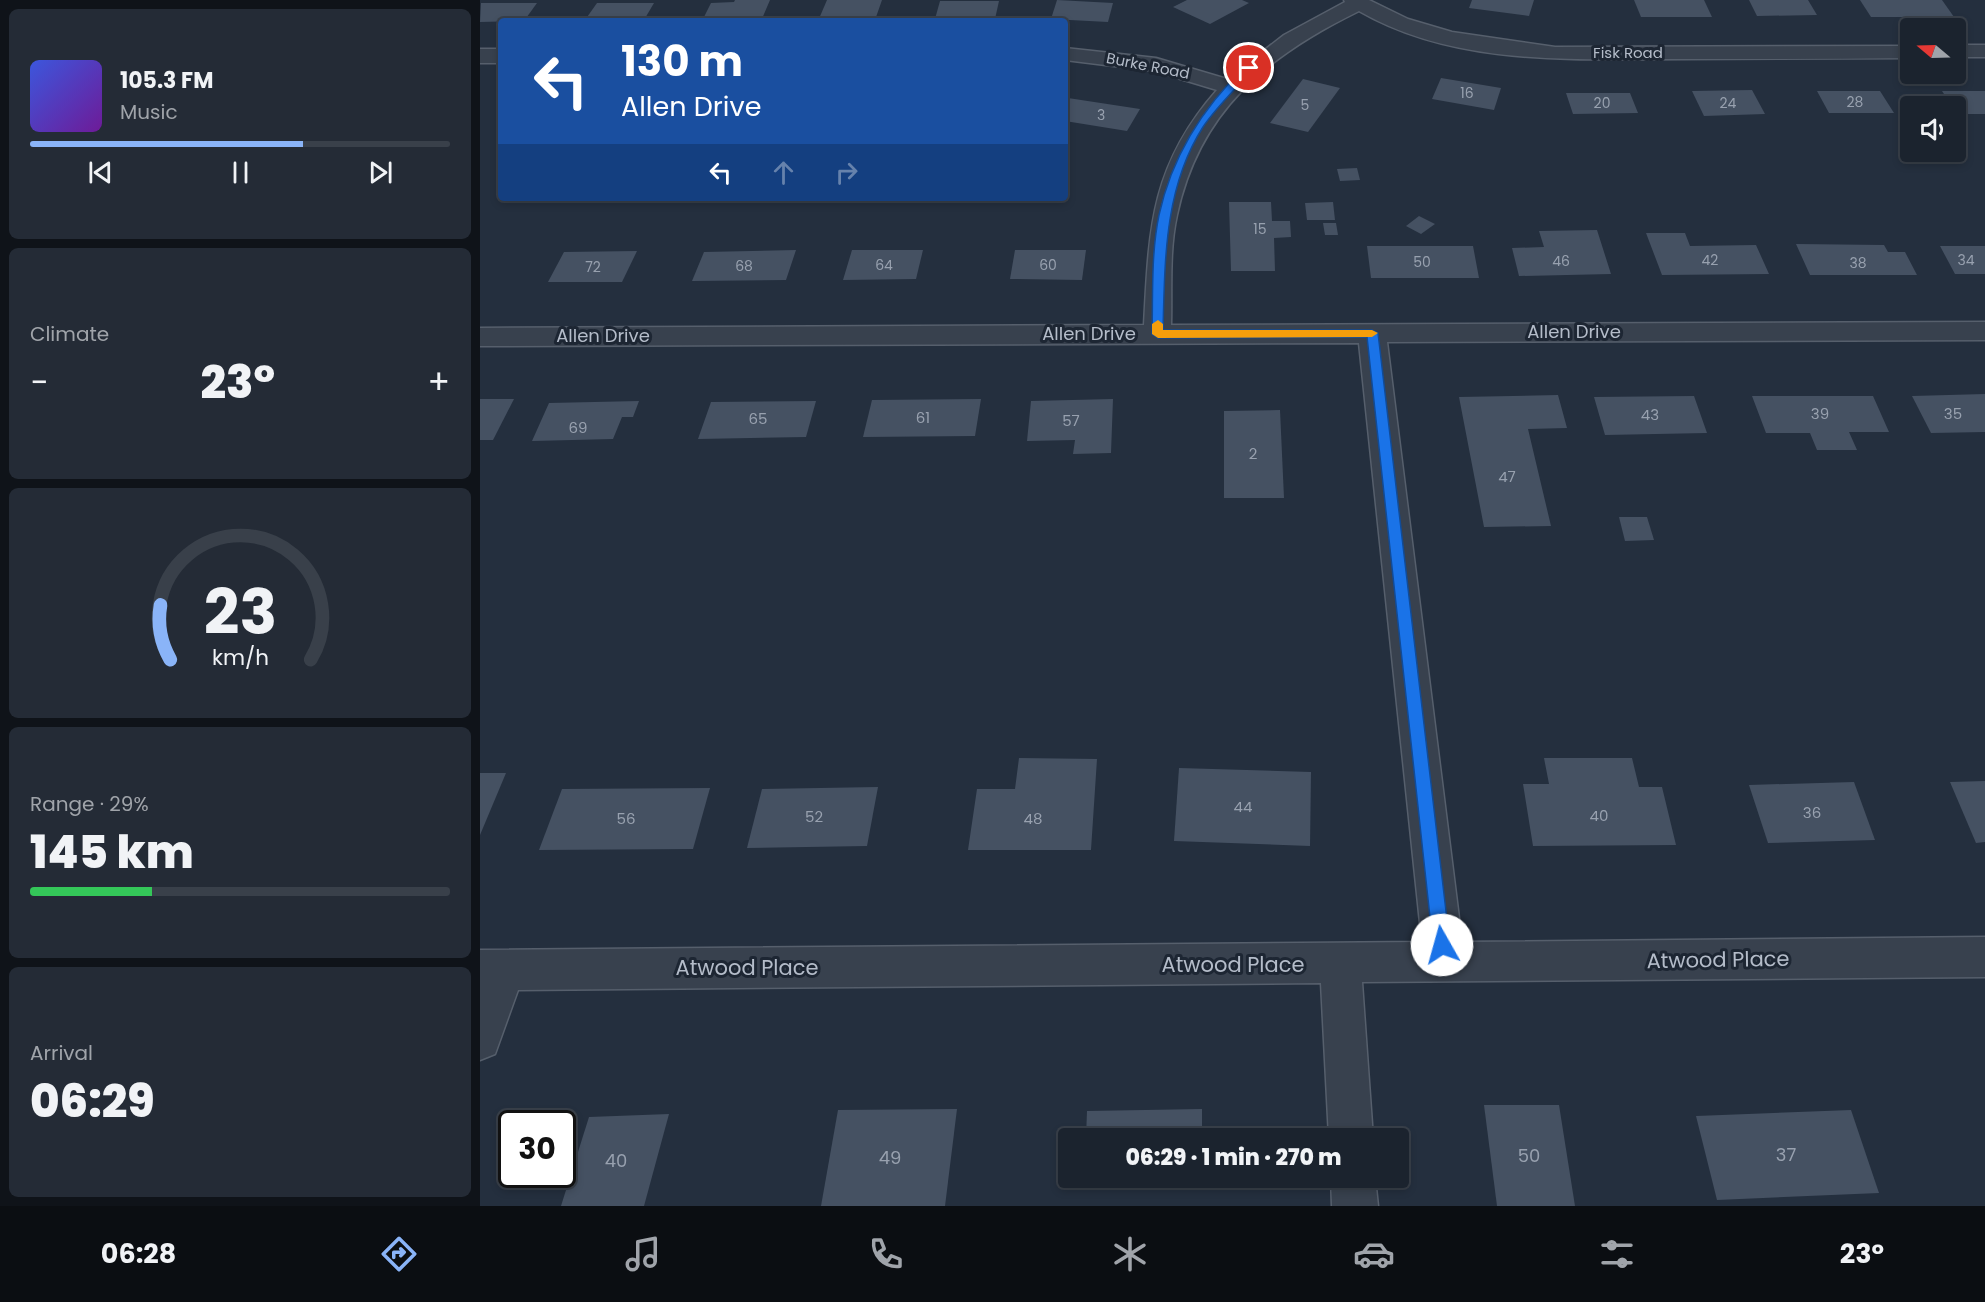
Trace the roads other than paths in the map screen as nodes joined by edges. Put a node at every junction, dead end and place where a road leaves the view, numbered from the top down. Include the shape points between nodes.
1 (1356, 2) edge
2 (1900, 51) edge
3 (1966, 51) edge
4 (1985, 51) edge
5 (1068, 54) edge
6 (480, 56) edge
7 (498, 56) edge
8 (1230, 87) junction
9 (1985, 331) edge
10 (1372, 333) junction
11 (1158, 334) junction
12 (480, 337) edge
13 (1985, 957) edge
14 (1444, 963) junction
15 (1340, 964) junction
16 (493, 970) edge
17 (480, 1040) edge
18 (1350, 1128) edge
19 (1354, 1188) edge
20 (1355, 1206) edge

1 - 2 street, Fisk Road via 1426,32 1502,48 1555,53
1 - 8 street via 1283,42
3 - 4 street
5 - 8 street, Burke Road via 1156,65
6 - 7 street
8 - 11 street via 1198,127 1181,161 1164,214
9 - 10 street, Allen Drive
10 - 11 street, Allen Drive
10 - 14 street
11 - 12 street, Allen Drive
13 - 14 street, Atwood Place
14 - 15 street, Atwood Place
15 - 16 street, Atwood Place
15 - 18 street
16 - 17 street
19 - 20 street

